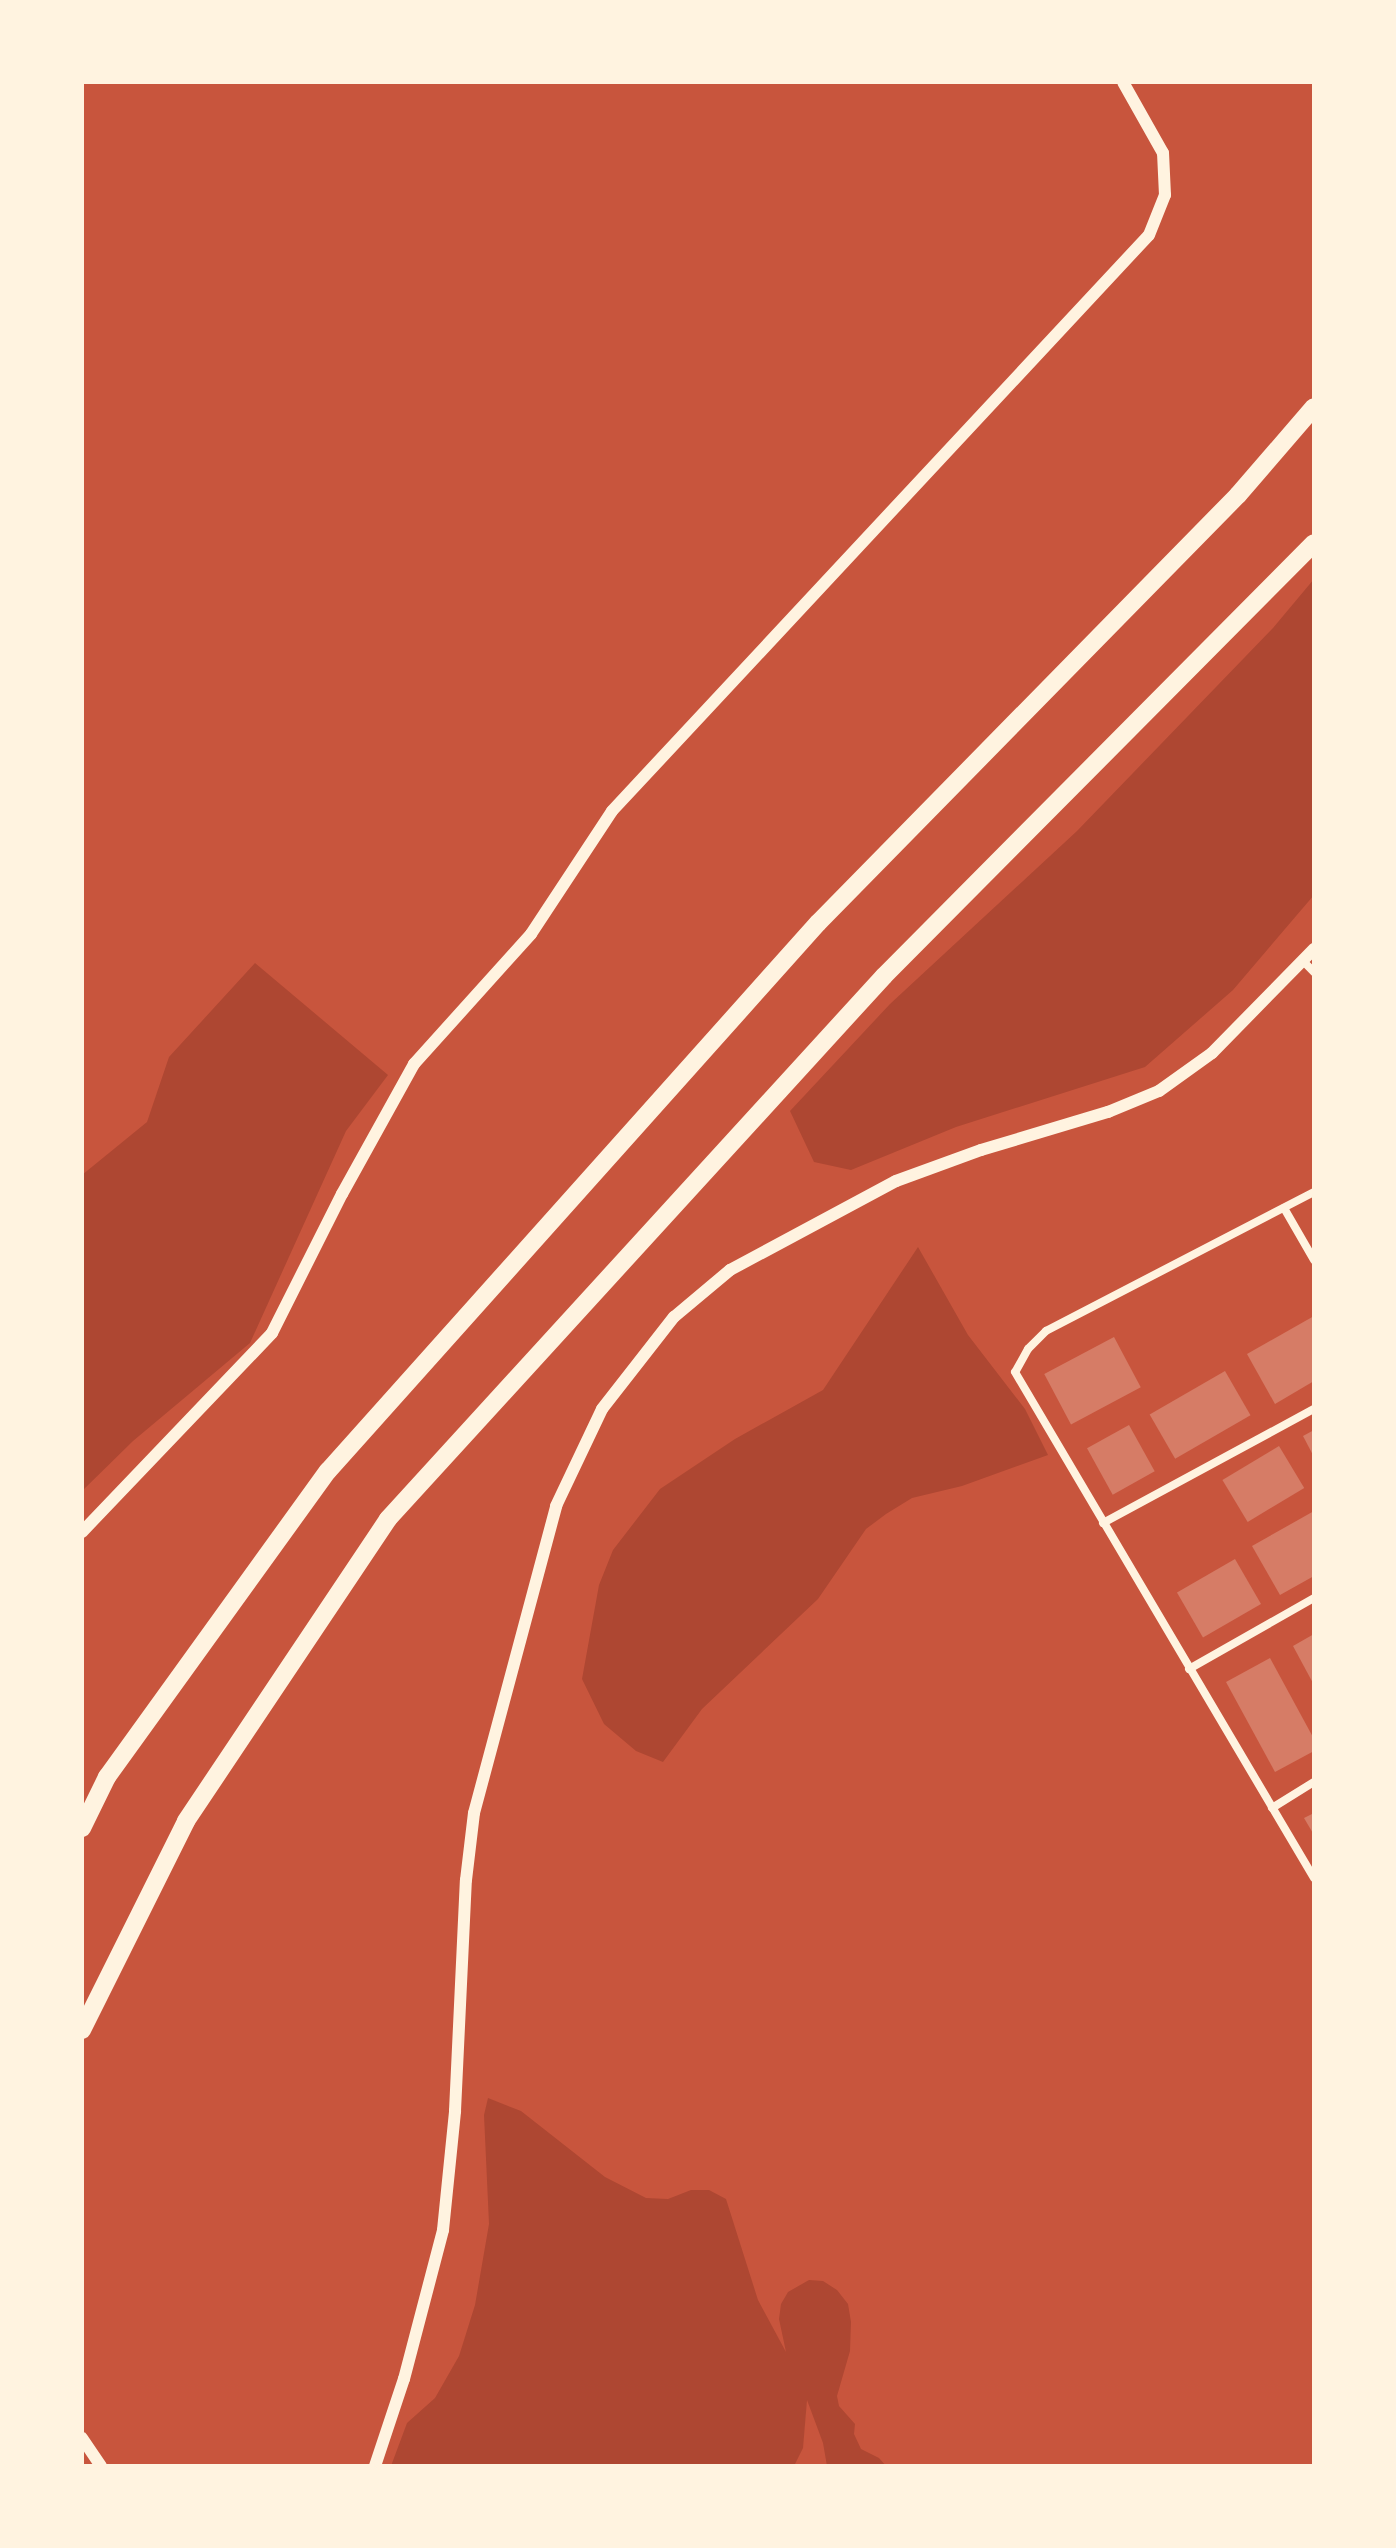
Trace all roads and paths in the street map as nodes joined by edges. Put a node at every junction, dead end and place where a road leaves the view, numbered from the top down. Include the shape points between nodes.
1 (1123, 82) edge
2 (1314, 407) edge
3 (1314, 543) edge
4 (1314, 949) edge
5 (1303, 961) junction
6 (1314, 972) edge
7 (1314, 1192) edge
8 (1284, 1208) junction
9 (1314, 1260) edge
10 (1314, 1409) edge
11 (1103, 1523) junction
12 (82, 1532) edge
13 (1314, 1598) edge
14 (1189, 1669) junction
15 (1314, 1782) edge
16 (1272, 1808) junction
17 (82, 1828) edge
18 (1314, 1878) edge
19 (82, 2030) edge
20 (82, 2438) edge
21 (101, 2466) edge
22 (375, 2466) edge

1 - 12 street via 1163,153 1165,195 1149,235 612,811 531,934 414,1064 272,1333
2 - 17 highway via 1238,495 818,923 328,1471 107,1777
3 - 19 highway via 884,976 388,1519 186,1821
4 - 5 street
5 - 6 street
5 - 22 street via 1212,1053 1159,1091 896,1181 730,1270 674,1317 602,1409 556,1506 474,1813 443,2230
7 - 8 street
8 - 9 street
8 - 11 street via 1046,1331 1028,1349 1015,1372
10 - 11 street
11 - 14 street
13 - 14 street
14 - 16 street
15 - 16 street
16 - 18 street
20 - 21 street

